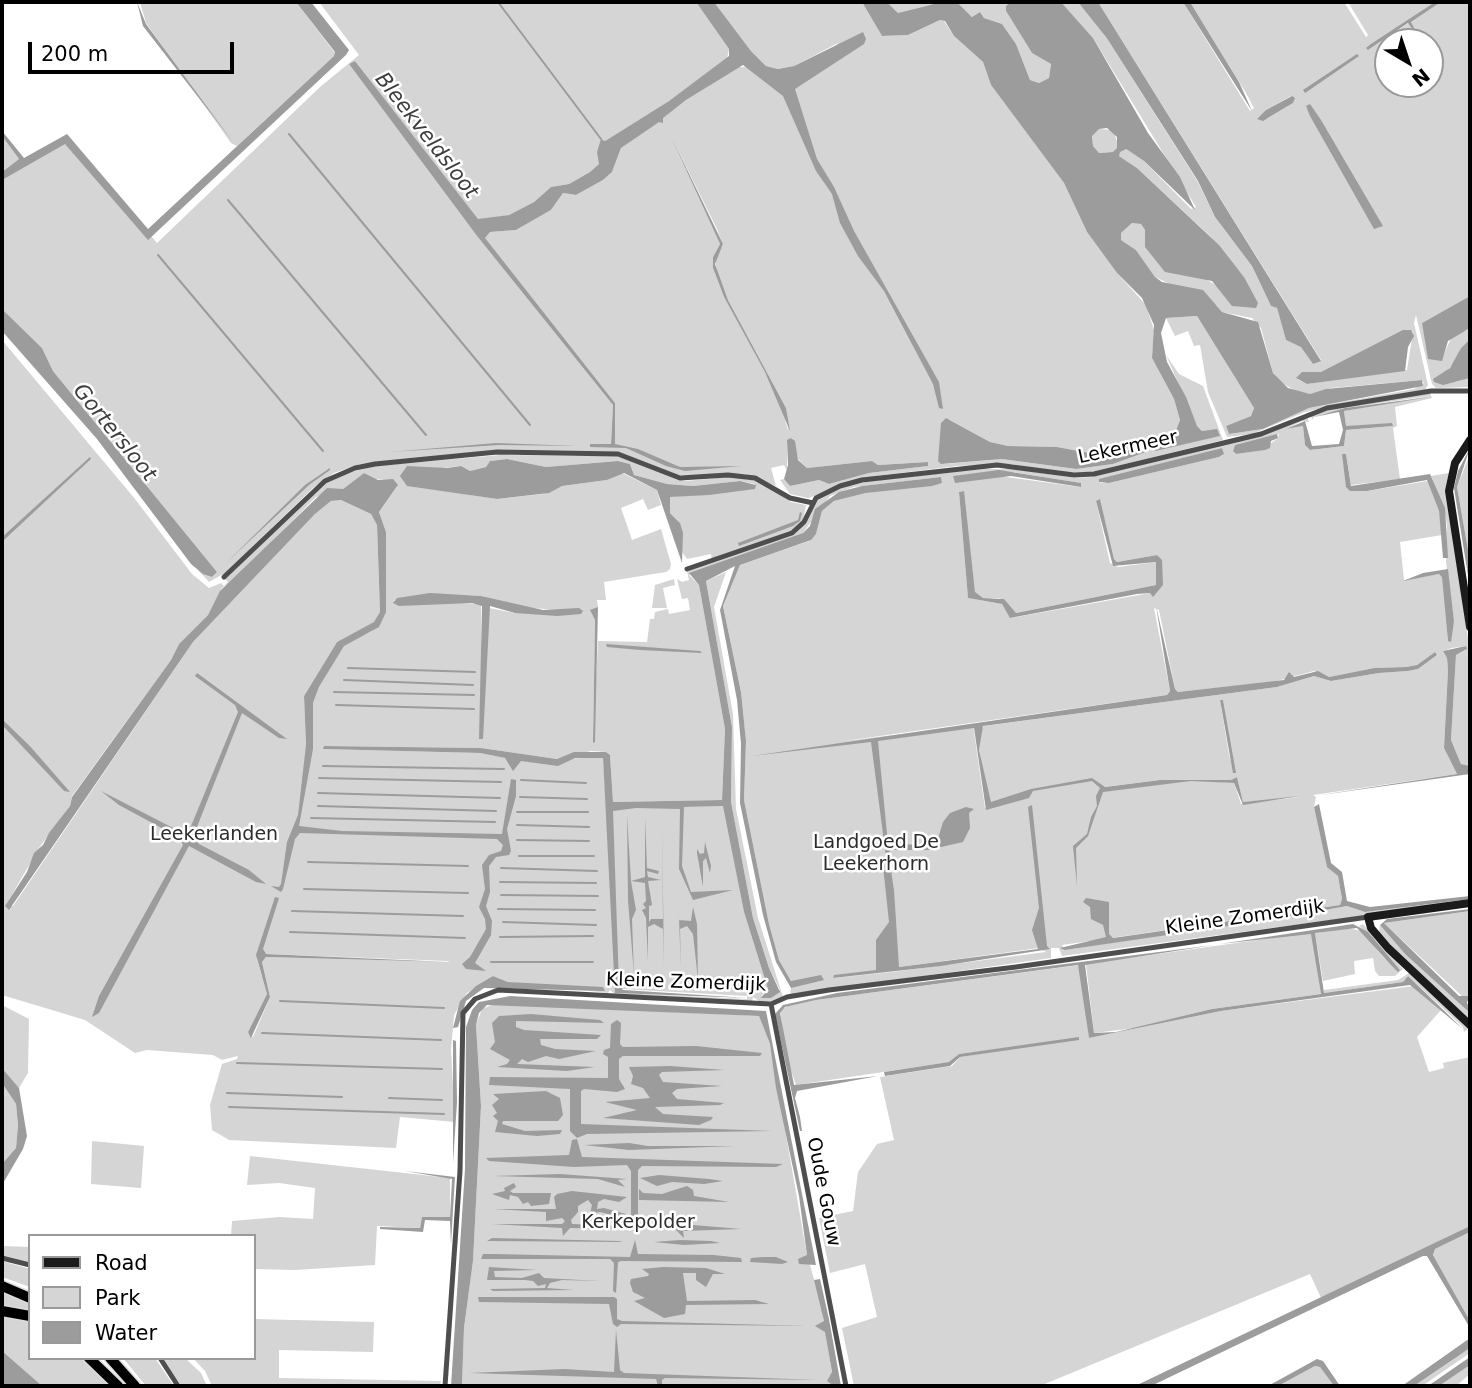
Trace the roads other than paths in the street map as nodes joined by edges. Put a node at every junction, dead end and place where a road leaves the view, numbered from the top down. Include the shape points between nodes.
1 (1470, 391) edge
2 (1470, 440) edge
3 (813, 503) junction
4 (687, 569) dead end
5 (224, 577) dead end
6 (1470, 627) edge
7 (1470, 903) edge
8 (1368, 917) junction
9 (771, 1004) junction
10 (1470, 1025) edge
11 (2, 1258) edge
12 (28, 1264) edge
13 (2, 1286) edge
14 (28, 1297) edge
15 (2, 1311) edge
16 (28, 1316) edge
17 (91, 1360) edge
18 (112, 1360) edge
19 (161, 1360) edge
20 (118, 1386) edge
21 (135, 1386) edge
22 (178, 1386) edge
23 (445, 1386) edge
24 (846, 1386) edge

1 - 3 street, Lekermeer via 1431,391 1327,408 1261,434 1094,474 982,466 862,480 828,491
2 - 6 street via 1455,463 1449,484
3 - 4 street, Lekermeer via 804,522 792,533
3 - 5 street via 790,498 755,478 728,474 680,478 618,454 497,452 375,464 325,481
7 - 8 street
8 - 9 street, Kleine Zomerdijk via 829,990
8 - 10 street via 1371,929 1388,948
9 - 23 street, Kleine Zomerdijk via 498,990 475,999 463,1013 460,1171
9 - 24 street, Oude Gouw
11 - 12 street
13 - 14 highway
15 - 16 highway
17 - 20 highway
18 - 21 highway
19 - 22 street

